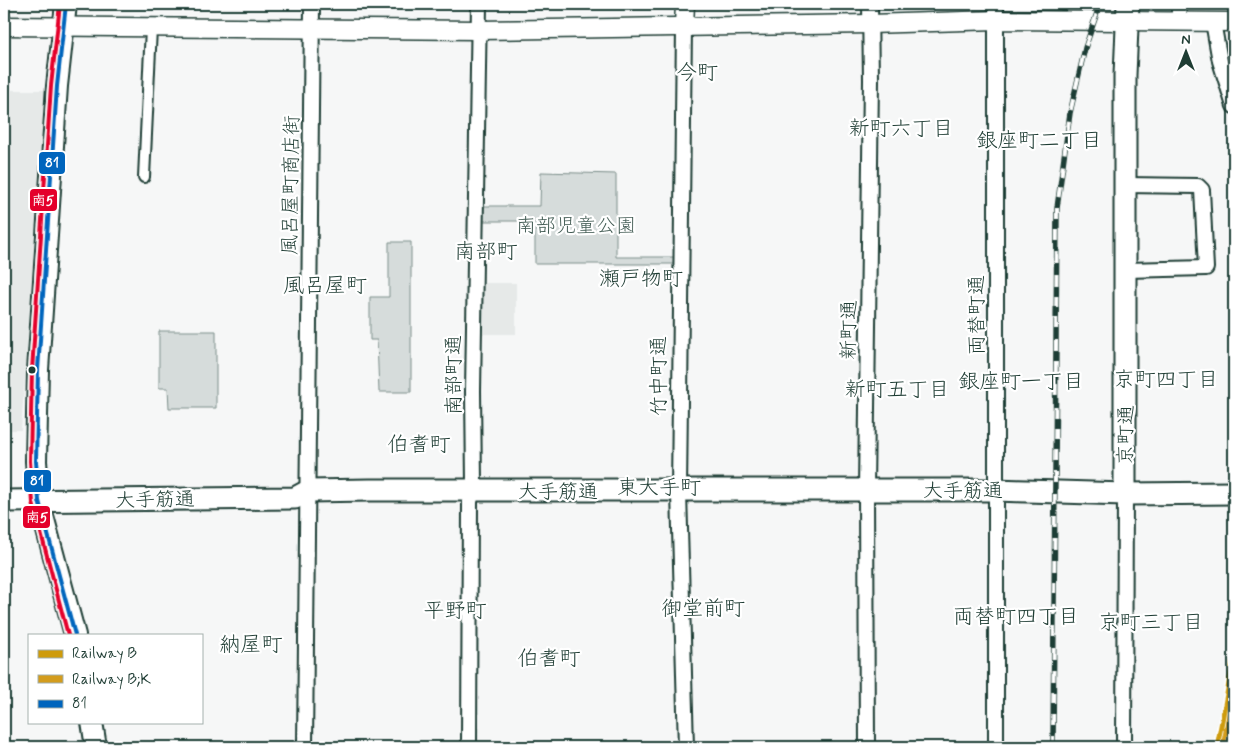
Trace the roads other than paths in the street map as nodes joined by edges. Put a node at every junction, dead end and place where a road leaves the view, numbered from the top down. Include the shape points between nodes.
1 (66, 4) edge
2 (312, 4) edge
3 (479, 4) edge
4 (685, 4) edge
5 (870, 4) edge
6 (1179, 4) edge
7 (996, 12) edge
8 (1127, 13) edge
9 (1179, 22) junction
10 (1213, 22) junction
11 (1234, 22) edge
12 (870, 24) junction
13 (4, 26) edge
14 (684, 26) junction
15 (63, 27) junction
16 (151, 28) junction
17 (312, 29) junction
18 (478, 30) junction
19 (1234, 106) edge
20 (144, 178) dead end
21 (1125, 185) junction
22 (1126, 270) junction
23 (680, 490) junction
24 (866, 490) junction
25 (995, 490) junction
26 (308, 491) junction
27 (473, 491) junction
28 (1234, 493) edge
29 (1125, 494) junction
30 (39, 500) junction
31 (4, 501) edge
32 (75, 634) edge
33 (92, 724) edge
34 (96, 747) edge
35 (305, 747) edge
36 (469, 747) edge
37 (686, 747) edge
38 (867, 747) edge
39 (996, 747) edge
40 (1124, 747) edge

1 - 15 main road
2 - 17 street, 風呂屋町商店街
3 - 18 street, 南部町通
4 - 14 street, 竹中町通
5 - 12 street, 新町通
6 - 9 street
7 - 8 street
7 - 12 street
7 - 25 street, 両替町通
8 - 9 street
8 - 21 main road, 京町通
9 - 10 street
10 - 11 street
10 - 19 street via 1220,61
12 - 14 street
12 - 24 street, 新町通
13 - 15 street
14 - 18 street
14 - 23 street, 竹中町通
15 - 16 street
15 - 30 main road via 37,385
16 - 17 street
16 - 20 street
17 - 18 street
17 - 26 street, 風呂屋町商店街
18 - 27 street, 南部町通
21 - 22 main road, 京町通
21 - 22 street via 1198,186 1202,190 1206,268
22 - 29 main road, 京町通
23 - 24 main road, 大手筋通
23 - 27 main road, 大手筋通
23 - 37 street, 竹中町通
24 - 25 main road, 大手筋通
24 - 38 street, 新町通
25 - 29 main road, 大手筋通
25 - 39 street, 両替町通
26 - 27 main road, 大手筋通
26 - 30 main road, 大手筋通 via 295,498
26 - 35 street, 風呂屋町商店街
27 - 36 street, 南部町通 via 470,502
28 - 29 main road, 大手筋通
29 - 40 street, 京町通
30 - 31 main road, 大手筋通
30 - 32 main road
33 - 34 main road

